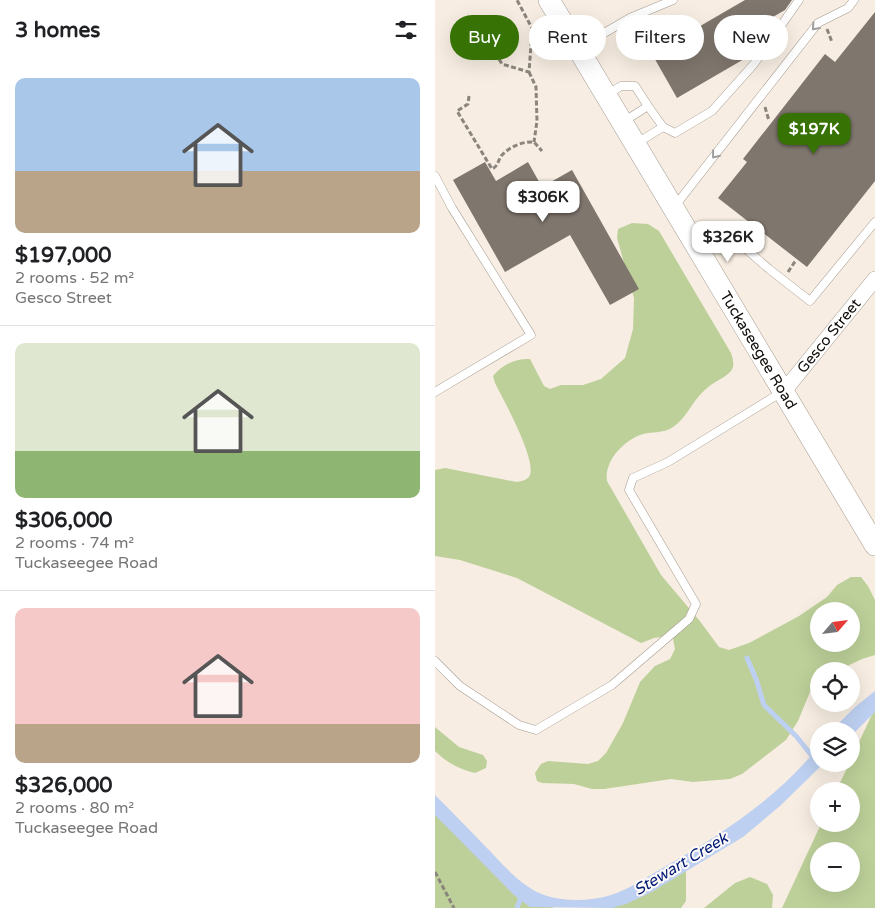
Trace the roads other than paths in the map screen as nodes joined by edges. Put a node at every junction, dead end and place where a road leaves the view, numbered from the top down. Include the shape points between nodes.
1 (549, 0) edge
2 (673, 0) edge
3 (799, 0) edge
4 (854, 0) edge
5 (558, 15) edge
6 (606, 32) edge
7 (585, 60) edge
8 (606, 94) junction
9 (648, 106) junction
10 (623, 123) junction
11 (663, 127) junction
12 (635, 143) junction
13 (435, 176) edge
14 (674, 208) junction
15 (875, 222) edge
16 (739, 243) dead end
17 (875, 279) edge
18 (436, 390) edge
19 (784, 391) junction
20 (875, 545) edge
21 (435, 662) edge

1 - 5 main road, Tuckaseegee Road
2 - 6 lane
3 - 11 lane via 754,64 712,111 675,133
4 -> 14 lane via 847,8 818,22
7 - 8 main road, Tuckaseegee Road
8 - 9 lane via 621,86 635,86
8 - 10 main road, Tuckaseegee Road
9 - 10 lane
9 - 11 lane
10 - 12 main road, Tuckaseegee Road
11 - 12 lane
12 - 14 main road, Tuckaseegee Road
13 - 18 lane via 531,335
14 - 19 main road, Tuckaseegee Road
15 - 16 lane via 810,301
17 - 19 street, Gesco Street
19 - 20 main road, Tuckaseegee Road
19 - 21 lane via 668,462 633,478 629,490 696,604 689,619 612,685 536,730 519,725 460,686

